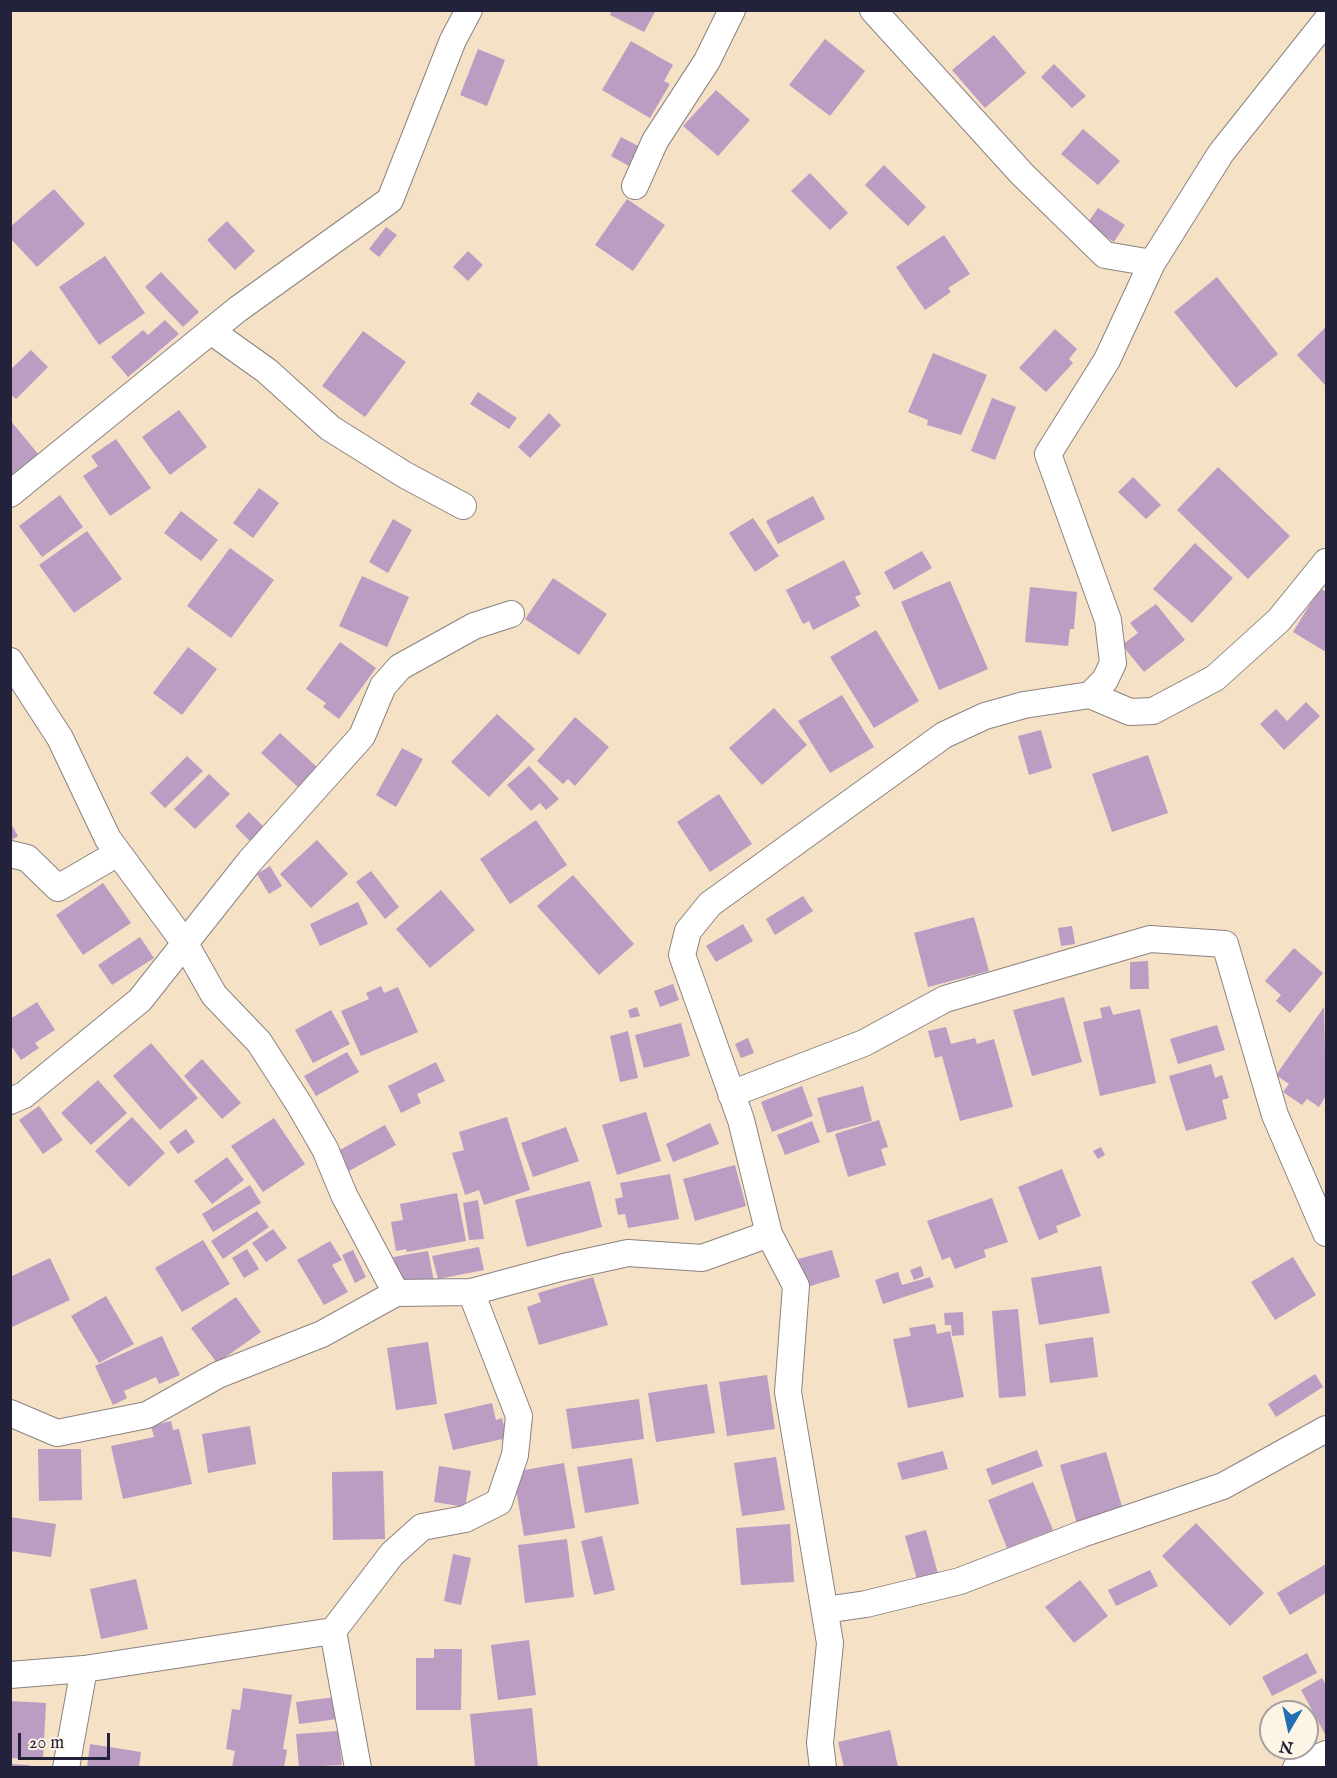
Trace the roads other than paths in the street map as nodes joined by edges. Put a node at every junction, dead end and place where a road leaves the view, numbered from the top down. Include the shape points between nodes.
1 (469, 10) edge
2 (732, 10) edge
3 (873, 10) edge
4 (1326, 21) edge
5 (635, 186) dead end
6 (1152, 263) junction
7 (211, 332) junction
8 (10, 494) edge
9 (463, 506) dead end
10 (1326, 562) edge
11 (511, 614) dead end
12 (10, 661) edge
13 (1090, 694) junction
14 (118, 853) junction
15 (10, 854) edge
16 (184, 942) junction
17 (731, 1094) junction
18 (10, 1101) edge
19 (1326, 1233) edge
20 (769, 1234) junction
21 (471, 1292) junction
22 (396, 1293) junction
23 (10, 1413) edge
24 (1326, 1429) edge
25 (825, 1610) junction
26 (333, 1631) junction
27 (84, 1669) junction
28 (10, 1675) edge
29 (1326, 1754) edge
30 (66, 1767) edge
31 (358, 1767) edge
32 (823, 1767) edge
33 (1296, 1767) edge

1 - 7 street via 453,40 390,200
2 - 5 street via 707,61 655,141
3 - 6 street via 1022,174 1104,255
4 - 6 street via 1221,153
6 - 13 street via 1107,360 1048,454 1108,620 1113,663 1105,680
7 - 8 street
7 - 9 street via 267,371 330,428
10 - 13 street via 1279,621 1215,678 1153,711 1130,712
11 - 16 street via 474,626 400,668 383,686 362,736 250,861
12 - 14 street via 60,738
13 - 17 street via 1024,705 985,716 944,735 710,904 688,931 682,956
14 - 15 street via 58,888 27,858
14 - 16 street
16 - 18 street via 140,1000 24,1095
16 - 22 street via 214,995 259,1042 299,1104
17 - 19 street via 864,1043 945,999 1150,939 1225,944 1275,1115
17 - 20 street
20 - 21 street via 702,1258 628,1253
20 - 25 street via 796,1286 788,1392
21 - 22 street
21 - 26 street via 519,1416 515,1455 499,1502 465,1519 422,1527 392,1554
22 - 23 street via 322,1335 218,1374 147,1415 57,1433
24 - 25 street via 1223,1486 1082,1533 960,1581
25 - 32 street via 830,1643 820,1743
26 - 27 street
26 - 31 street
27 - 28 street
27 - 30 street
29 - 33 street

